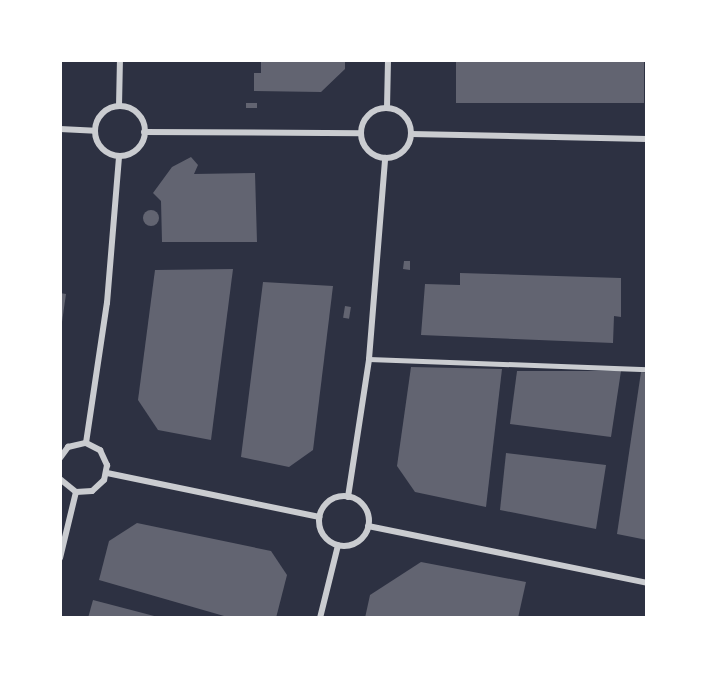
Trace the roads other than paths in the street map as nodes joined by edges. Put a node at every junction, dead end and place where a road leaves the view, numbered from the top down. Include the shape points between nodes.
1 (120, 60) edge
2 (388, 60) edge
3 (119, 106) junction
4 (387, 108) junction
5 (60, 129) edge
6 (95, 131) junction
7 (144, 132) junction
8 (361, 133) junction
9 (411, 134) junction
10 (647, 139) edge
11 (118, 156) junction
12 (385, 158) junction
13 (369, 359) junction
14 (647, 369) edge
15 (86, 443) junction
16 (60, 458) edge
17 (107, 473) junction
18 (60, 478) edge
19 (76, 492) junction
20 (348, 496) junction
21 (319, 517) junction
22 (368, 526) junction
23 (338, 545) junction
24 (60, 558) edge
25 (647, 583) edge
26 (320, 618) edge

1 - 3 street
2 - 4 street
3 - 6 street via 102,113
3 - 7 street via 135,111
4 - 8 street via 366,118
4 - 9 street via 404,116
5 - 6 street
6 - 11 street via 102,148
7 - 8 street
7 - 11 street via 133,151
8 - 12 street via 366,148
9 - 10 street
9 - 12 street via 403,151
11 - 15 street via 107,303
12 - 13 street
13 - 14 lane
13 - 20 street
15 - 16 street via 68,447
15 - 17 street via 100,450
17 - 19 street via 99,486
17 - 21 street
18 - 19 street
19 - 24 street
20 - 21 street via 329,501
20 - 22 street via 362,504
21 - 23 street via 325,538
22 - 23 street via 360,539
22 - 25 street
23 - 26 street

